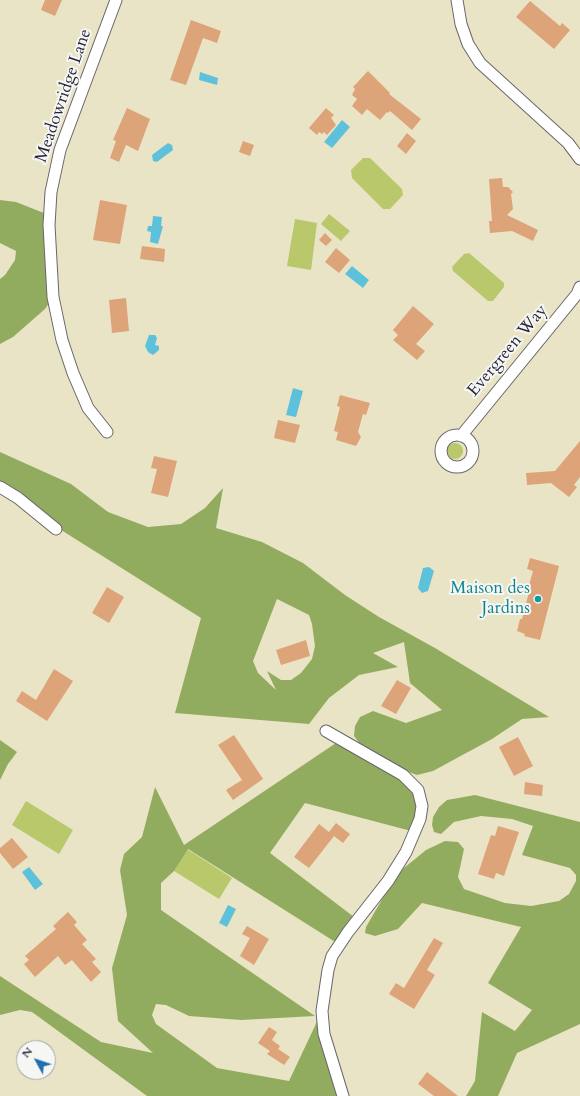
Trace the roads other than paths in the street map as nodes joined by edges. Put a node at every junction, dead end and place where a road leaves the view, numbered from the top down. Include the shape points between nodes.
1 (116, 0) edge
2 (457, 0) edge
3 (580, 159) edge
4 (580, 287) edge
5 (107, 432) dead end
6 (461, 436) dead end
7 (0, 486) edge
8 (56, 529) dead end
9 (326, 731) dead end
10 (343, 1096) edge

1 - 5 street, Meadowridge Lane via 60,150 49,225 53,297 62,340 88,408
2 - 3 street via 468,44 480,62 568,143
4 - 6 street, Evergreen Way via 577,294
7 - 8 street
9 - 10 street via 403,775 418,790 422,806 420,819 406,852 388,881 332,956 328,970 322,1011 324,1034

